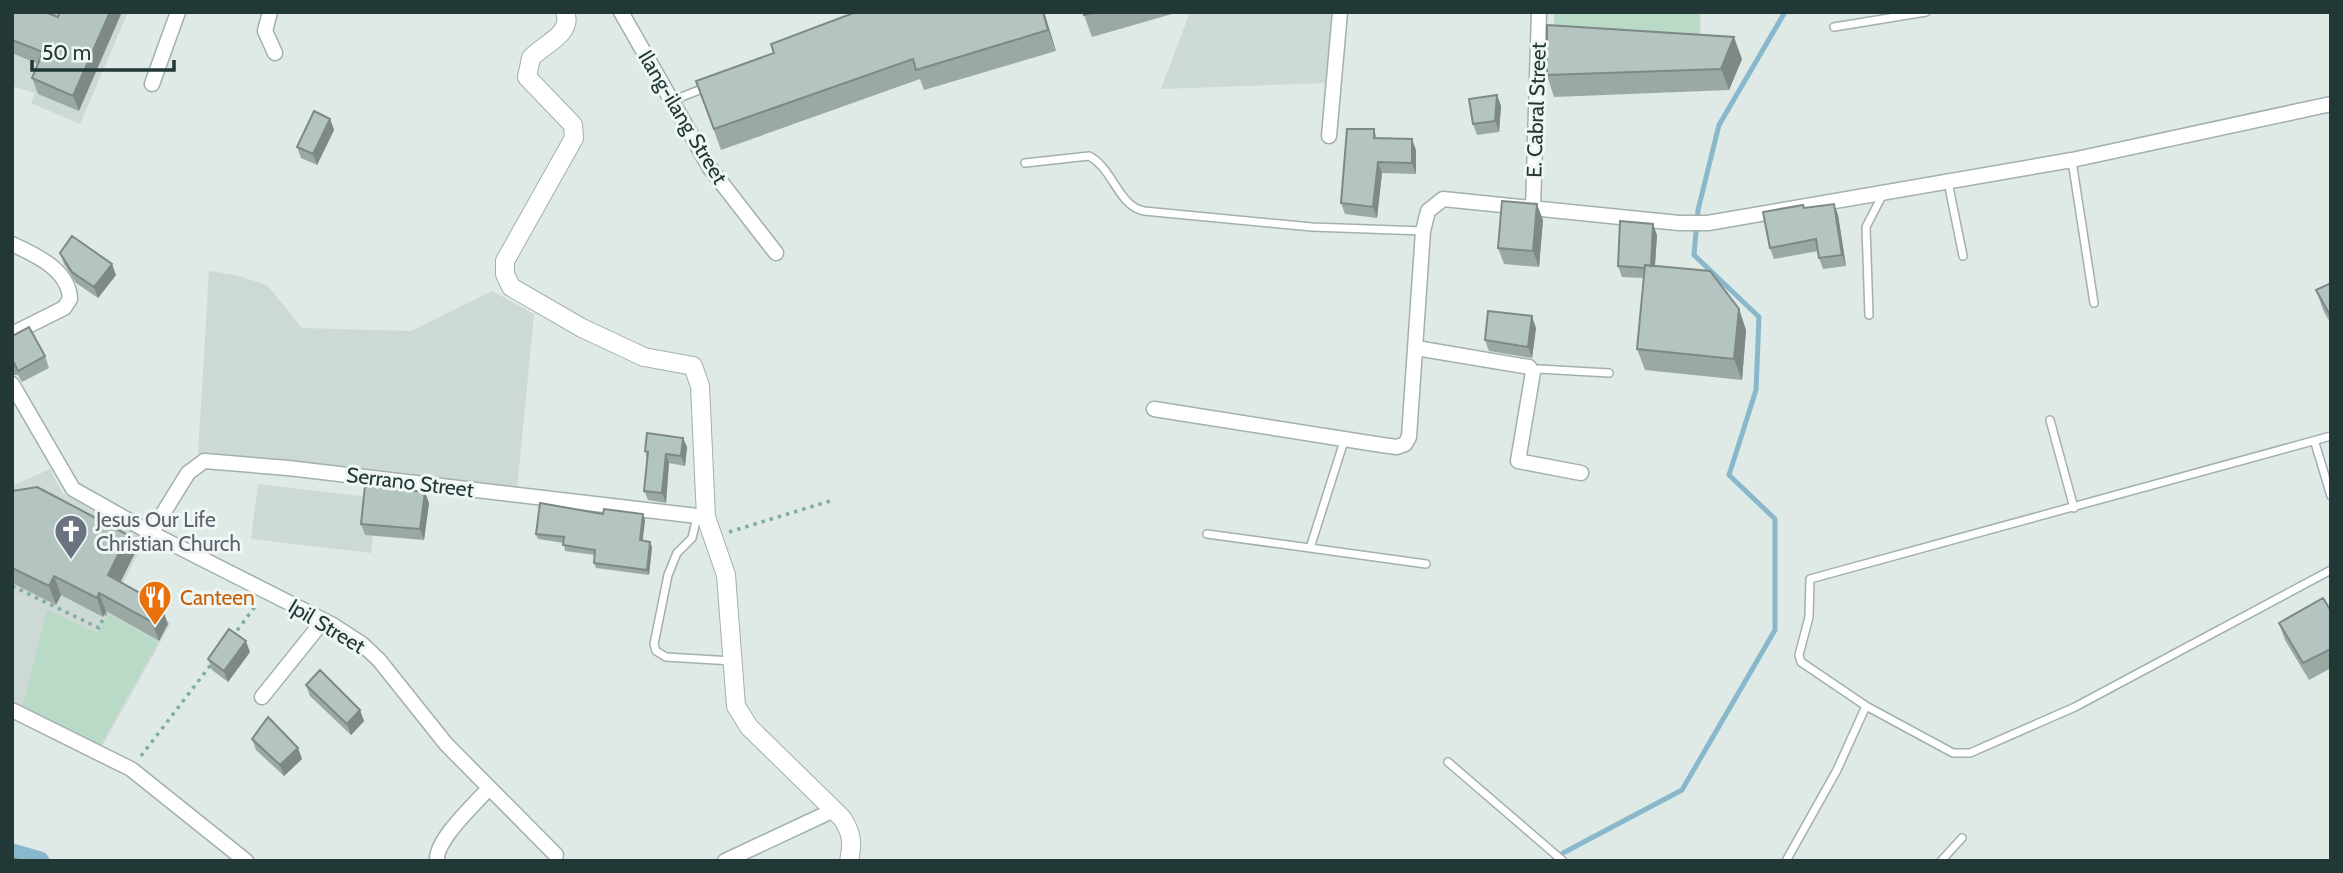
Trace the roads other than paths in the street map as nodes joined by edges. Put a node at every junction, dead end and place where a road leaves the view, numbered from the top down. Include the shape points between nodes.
1 (178, 12) edge
2 (270, 12) edge
3 (621, 12) edge
4 (1340, 12) edge
5 (1539, 12) edge
6 (1926, 12) edge
7 (570, 14) edge
8 (1834, 27) dead end
9 (275, 53) dead end
10 (719, 82) edge
11 (152, 84) dead end
12 (671, 102) junction
13 (2331, 104) edge
14 (1329, 136) dead end
15 (2072, 160) junction
16 (1025, 163) dead end
17 (1948, 182) junction
18 (1886, 191) junction
19 (1533, 208) junction
20 (1423, 231) junction
21 (12, 244) edge
22 (776, 253) dead end
23 (1963, 256) dead end
24 (2094, 303) dead end
25 (1869, 315) dead end
26 (12, 334) edge
27 (1416, 348) junction
28 (1533, 372) junction
29 (1609, 373) dead end
30 (12, 384) edge
31 (1154, 409) dead end
32 (2050, 420) dead end
33 (2331, 436) edge
34 (1345, 438) junction
35 (2315, 443) junction
36 (1581, 473) dead end
37 (2331, 496) edge
38 (2074, 508) junction
39 (702, 517) junction
40 (151, 534) junction
41 (1207, 534) dead end
42 (1310, 548) junction
43 (1426, 564) dead end
44 (2331, 570) edge
45 (323, 621) junction
46 (732, 661) junction
47 (262, 697) dead end
48 (1866, 706) junction
49 (13, 715) edge
50 (1448, 762) dead end
51 (489, 788) junction
52 (834, 810) junction
53 (1962, 838) dead end
54 (556, 855) dead end
55 (246, 861) edge
56 (437, 861) edge
57 (725, 861) edge
58 (849, 861) edge
59 (1563, 861) edge
60 (1786, 861) edge
61 (1941, 861) edge

1 - 11 street
2 - 9 street via 265,31
3 - 12 street, Ilang-ilang Street
4 - 14 street
5 - 19 street, E. Cabral Street
6 - 8 lane
7 - 39 street via 558,37 531,58 527,77 573,125 574,138 505,261 505,274 511,287 582,328 644,357 693,366 700,386
10 - 12 lane
12 - 22 street, Ilang-ilang Street via 710,168
13 - 15 street
15 - 17 street
15 - 24 lane
16 - 20 lane via 1089,156 1106,167 1128,203 1137,209 1312,227
17 - 18 street
17 - 23 lane
18 - 19 street via 1708,223
18 - 25 lane via 1866,227
19 - 20 street via 1443,199 1428,211
20 - 27 street
21 - 26 street via 65,278 70,299 64,308
27 - 28 street via 1523,364
27 - 34 street via 1405,444 1397,447
28 - 29 lane
28 - 36 street via 1518,461
30 - 40 street, Ipil Street via 73,489
31 - 34 street
32 - 38 lane
33 - 35 lane
34 - 42 lane
35 - 37 lane
35 - 38 lane
38 - 48 lane via 1810,579 1801,662
39 - 40 street, Serrano Street via 204,461 188,473
39 - 46 street via 714,536 726,575
39 - 46 lane via 668,575 654,644 666,657
40 - 45 street, Ipil Street
41 - 42 lane
42 - 43 lane
44 - 48 lane via 2075,706 1970,753 1953,753
45 - 47 street
45 - 51 street, Ipil Street via 379,660 446,744
46 - 52 street via 740,716
48 - 60 lane via 1837,770
49 - 55 street via 131,769
50 - 59 lane
51 - 54 street, Ipil Street
51 - 56 street via 446,837 436,853
52 - 57 street
52 - 58 street via 849,829
53 - 61 lane

